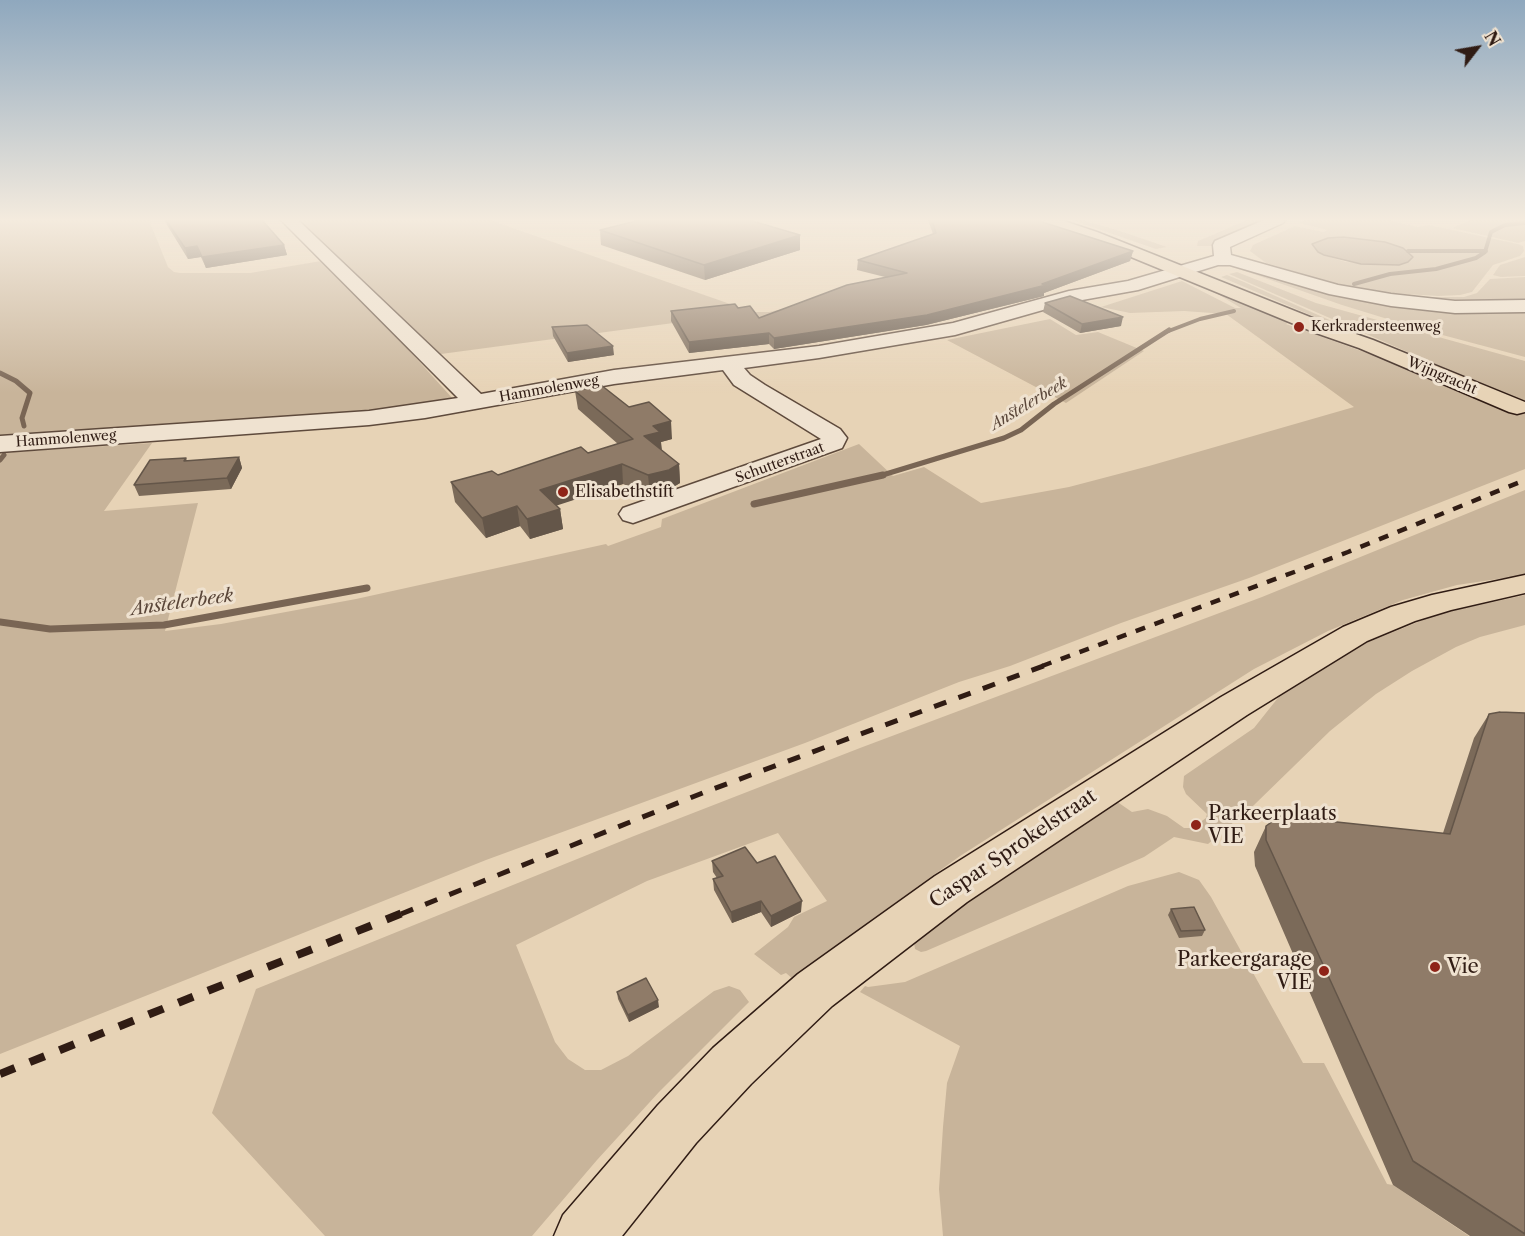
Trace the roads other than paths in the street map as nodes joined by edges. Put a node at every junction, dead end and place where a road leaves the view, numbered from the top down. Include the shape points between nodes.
1 (348, 278) edge
2 (1149, 278) edge
3 (1213, 278) edge
4 (1292, 278) edge
5 (1525, 306) edge
6 (729, 363) junction
7 (476, 402) junction
8 (1517, 407) dead end
9 (0, 444) edge
10 (633, 514) dead end
11 (1525, 584) edge
12 (584, 1236) edge

1 - 7 street
2 - 6 street, Hammolenweg via 1131,286 1091,292 955,329
3 - 8 main road, Wijngracht via 1323,329
4 - 5 street via 1350,293 1424,304
6 - 7 street, Hammolenweg via 614,377
6 - 10 street, Schutterstraat via 742,380 831,434 833,443
7 - 9 street, Hammolenweg via 369,418
11 - 12 main road, Caspar Sprokelstraat via 1443,602 1355,634 1244,700 951,889 815,990 748,1051 677,1124

